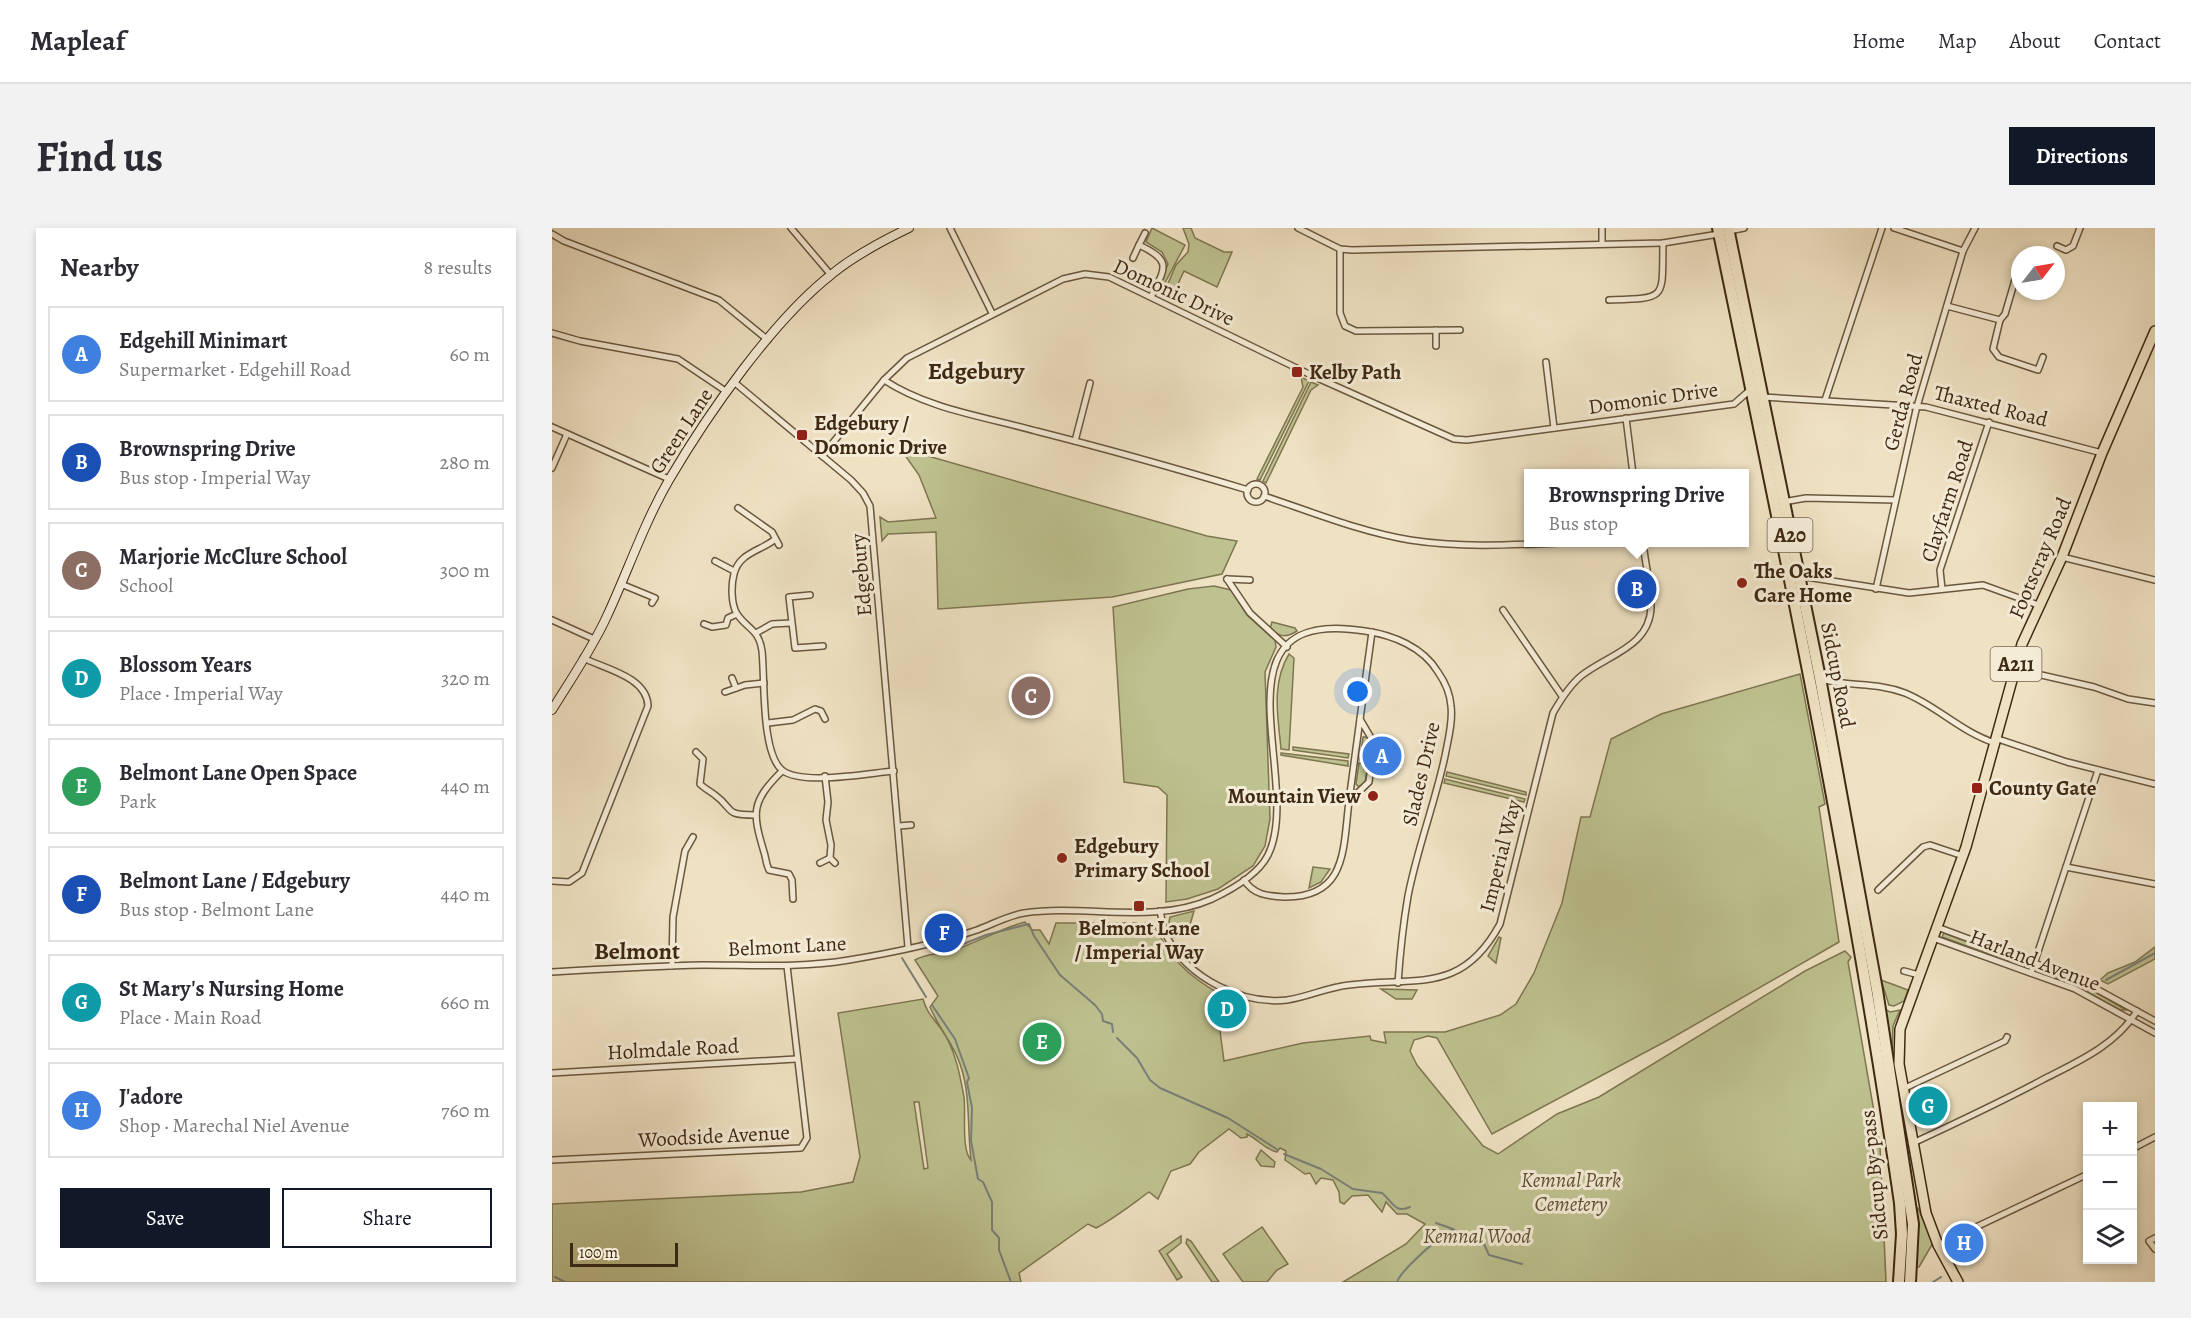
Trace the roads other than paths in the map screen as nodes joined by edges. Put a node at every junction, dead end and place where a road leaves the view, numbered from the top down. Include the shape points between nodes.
1 (791, 228) edge
2 (909, 228) edge
3 (950, 228) edge
4 (1298, 228) edge
5 (1602, 228) edge
6 (1744, 228) edge
7 (1882, 228) edge
8 (1894, 228) edge
9 (1975, 228) edge
10 (2080, 228) edge
11 (1721, 231) edge
12 (1145, 233) dead end
13 (552, 234) edge
14 (1663, 243) junction
15 (1602, 244) junction
16 (1139, 245) junction
17 (1340, 249) junction
18 (2065, 250) edge
19 (1963, 251) junction
20 (1133, 258) dead end
21 (831, 275) junction
22 (2011, 291) edge
23 (1151, 297) junction
24 (1609, 300) dead end
25 (1947, 306) junction
26 (992, 313) junction
27 (2000, 320) junction
28 (1436, 330) junction
29 (1460, 330) dead end
30 (2155, 331) edge
31 (552, 333) edge
32 (768, 340) junction
33 (1436, 346) dead end
34 (2043, 357) dead end
35 (1546, 362) dead end
36 (884, 380) junction
37 (734, 382) junction
38 (1090, 383) dead end
39 (1751, 389) junction
40 (727, 392) junction
41 (1762, 397) junction
42 (1825, 400) junction
43 (1917, 406) junction
44 (1626, 418) junction
45 (1989, 422) junction
46 (552, 427) edge
47 (1554, 428) junction
48 (567, 434) junction
49 (1075, 441) junction
50 (2102, 453) junction
51 (822, 456) junction
52 (552, 468) edge
53 (1632, 469) edge
54 (669, 479) junction
55 (1248, 490) junction
56 (1264, 496) junction
57 (1895, 500) junction
58 (1783, 502) junction
59 (738, 508) dead end
60 (774, 540) junction
61 (1524, 544) edge
62 (779, 545) dead end
63 (1644, 547) edge
64 (2061, 557) junction
65 (715, 561) dead end
66 (734, 571) junction
67 (1799, 576) junction
68 (1250, 580) dead end
69 (2155, 580) edge
70 (621, 584) junction
71 (1876, 589) junction
72 (1942, 589) junction
73 (810, 595) dead end
74 (655, 598) dead end
75 (2041, 606) junction
76 (1503, 610) dead end
77 (737, 614) junction
78 (552, 620) edge
79 (791, 623) junction
80 (704, 624) dead end
81 (1372, 632) junction
82 (756, 633) junction
83 (594, 639) junction
84 (823, 646) dead end
85 (1287, 647) junction
86 (583, 658) junction
87 (2015, 669) junction
88 (732, 678) dead end
89 (1820, 678) junction
90 (1836, 682) junction
91 (764, 683) junction
92 (735, 688) junction
93 (725, 692) dead end
94 (1822, 693) junction
95 (1562, 696) junction
96 (2155, 703) edge
97 (552, 710) edge
98 (825, 719) dead end
99 (1360, 719) junction
100 (768, 723) junction
101 (1997, 741) junction
102 (696, 752) dead end
103 (2098, 770) junction
104 (782, 771) junction
105 (894, 771) junction
106 (825, 776) junction
107 (2155, 784) edge
108 (1349, 801) junction
109 (755, 815) junction
110 (911, 825) dead end
111 (899, 826) junction
112 (693, 837) dead end
113 (1963, 856) junction
114 (830, 858) junction
115 (820, 863) dead end
116 (835, 863) dead end
117 (2066, 867) junction
118 (1244, 880) junction
119 (552, 881) edge
120 (2155, 884) edge
121 (1878, 890) dead end
122 (793, 899) dead end
123 (1160, 910) junction
124 (1855, 922) joint
125 (1937, 927) junction
126 (1933, 938) junction
127 (908, 947) junction
128 (2035, 962) junction
129 (672, 966) junction
130 (787, 966) junction
131 (1904, 971) dead end
132 (552, 972) edge
133 (2031, 973) junction
134 (1919, 975) junction
135 (1398, 983) junction
136 (1877, 990) joint
137 (2137, 1011) junction
138 (2132, 1019) junction
139 (2155, 1021) edge
140 (2155, 1033) edge
141 (2007, 1037) dead end
142 (796, 1059) junction
143 (552, 1072) edge
144 (1903, 1089) junction
145 (2155, 1137) edge
146 (1912, 1144) junction
147 (2137, 1147) edge
148 (552, 1160) edge
149 (2083, 1176) edge
150 (2149, 1242) edge
151 (1938, 1245) junction
152 (2155, 1249) edge
153 (1899, 1282) edge
154 (1910, 1282) edge
155 (1958, 1282) edge

1 - 21 street
2 - 21 main road, Green Lane
3 - 26 street
4 - 17 street
5 - 15 street
6 - 11 street
7 - 42 street
8 - 19 street
9 - 19 street, Gerda Road
10 - 18 street via 2073,246
11 - 14 street
11 - 39 highway, Sidcup Road / A20
11 - 41 highway, Sidcup Road / A20
12 - 16 street
13 - 32 street via 719,300
14 - 15 street
14 - 24 street via 1662,288 1658,295 1651,299
15 - 17 street
16 - 20 street
16 - 23 street via 1158,254 1164,263
17 - 28 street via 1340,313 1345,326 1356,331
19 - 25 street, Gerda Road
21 - 32 main road, Green Lane
22 - 27 street
23 - 26 street, Domonic Drive via 1109,277 1085,274 1063,279
23 - 47 street, Domonic Drive via 1454,439 1467,441
25 - 27 street
25 - 43 street, Gerda Road
26 - 36 street, Domonic Drive via 907,358
27 - 34 street via 1993,344 1995,353 2038,370
28 - 29 street
28 - 33 street
30 - 50 main road, Footscray Road / A211
31 - 40 street via 678,358
32 - 37 main road, Green Lane
35 - 47 street
36 - 49 street via 953,409
36 - 51 street, Domonic Drive
37 - 40 main road, Green Lane
37 - 51 street, Edgebury
38 - 49 street
39 - 44 street, Domonic Drive via 1734,404
39 - 124 highway, Sidcup Road / A20
40 - 54 main road, Green Lane
41 - 42 street, Thaxted Road
41 - 58 highway, Sidcup Road / A20
42 - 43 street, Thaxted Road
43 - 45 street, Thaxted Road
43 - 57 street, Gerda Road
44 - 47 street, Domonic Drive
44 - 53 street
45 - 50 street, Thaxted Road
45 - 72 street, Clayfarm Road via 1940,570
46 - 48 street
48 - 52 street
48 - 54 street
49 - 55 street
50 - 64 main road, Footscray Road / A211
51 - 105 street, Edgebury via 859,488 872,513
54 - 70 main road, Green Lane
55 - 56 street via 1254,502
55 - 56 street via 1259,485 1265,490
56 - 61 street via 1410,540
57 - 58 street via 1806,498
57 - 71 street, Gerda Road
58 - 67 highway, Sidcup Road / A20
59 - 60 street via 772,532
60 - 62 street
60 - 66 street via 746,555
63 - 95 street, Imperial Way via 1651,607 1645,626 1628,648 1590,670
64 - 69 street
64 - 75 main road, Footscray Road / A211
65 - 66 street
66 - 77 street
67 - 71 street
67 - 89 highway, Sidcup Road / A20
68 - 85 street via 1227,579 1250,613
70 - 74 street
70 - 83 main road, Green Lane
71 - 72 street via 1909,593
72 - 75 street via 1983,585
73 - 79 street via 789,597
75 - 87 main road, Footscray Road / A211 via 2022,644
76 - 95 street
77 - 80 street via 720,627
77 - 82 street
78 - 83 street
79 - 82 street via 772,624
79 - 84 street via 795,648
81 - 85 street, Slades Drive via 1318,628
81 - 99 street
81 - 135 street, Slades Drive via 1407,644 1426,657 1445,684 1452,711 1441,776 1409,895
82 - 91 street via 762,649
83 - 86 main road, Green Lane
85 - 118 street via 1278,659 1270,684 1276,825 1267,858
86 - 97 main road, Green Lane
86 - 119 street via 638,683 648,696 648,706 582,873 569,882
87 - 96 street
87 - 101 main road, Footscray Road / A211
88 - 92 street
89 - 90 street
89 - 94 highway, Sidcup Road / A20
90 - 94 street
90 - 101 street via 1871,684 1903,692 1972,734
91 - 92 street
91 - 100 street
92 - 93 street
94 - 136 highway, Sidcup Road / A20
95 - 135 street, Imperial Way via 1553,713 1494,936 1479,954 1456,971 1426,981
98 - 100 street via 815,709 793,720
99 - 108 street
99 - 108 street via 1374,743 1369,782
100 - 104 street via 771,753
101 - 103 street
101 - 113 main road, Footscray Road / A211
102 - 109 street via 703,759 700,784 718,796 726,810
103 - 107 street
103 - 117 street
104 - 106 street via 798,777
104 - 109 street via 762,794
105 - 106 street
105 - 111 street, Edgebury
106 - 114 street
108 - 118 street via 1340,859 1324,889 1308,896 1273,896 1250,890
109 - 122 street via 766,864 773,873 789,874
110 - 111 street
111 - 127 street, Edgebury
112 - 129 street via 685,851 673,917
113 - 121 street via 1930,845 1923,847
113 - 125 main road, Footscray Road / A211
114 - 115 street
114 - 116 street
117 - 120 street
117 - 128 street
118 - 123 street via 1214,898
123 - 127 street, Belmont Lane via 1029,912
123 - 135 street, Imperial Way via 1167,936 1180,956 1211,982 1235,992 1276,1000 1350,984
124 - 153 highway, Sidcup By-pass / A20 via 1900,1203
125 - 126 main road, Footscray Road / A211
125 - 128 street, Harland Avenue
126 - 133 street, Harland Avenue
126 - 134 main road, Footscray Road / A211
127 - 130 street, Belmont Lane via 853,960
128 - 133 street
128 - 137 street, Harland Avenue via 2080,980
129 - 130 street, Belmont Lane
129 - 132 street, Belmont Lane
130 - 142 street, Woodside Avenue
131 - 134 street
133 - 138 street, Harland Avenue via 2075,989
134 - 144 main road, Footscray Road / A211 via 1900,1029
136 - 154 highway, Sidcup By-pass / A20 via 1913,1224
137 - 138 street
137 - 139 street, Harland Avenue
138 - 140 street, Harland Avenue
138 - 146 street via 2093,1053
141 - 144 street
142 - 143 street, Holmdale Road
142 - 148 street, Woodside Avenue via 807,1138 801,1148
144 - 146 main road, A211
145 - 147 street
146 - 151 main road, A211 via 1926,1213
149 - 151 street
150 - 152 street
151 - 155 main road, A211

